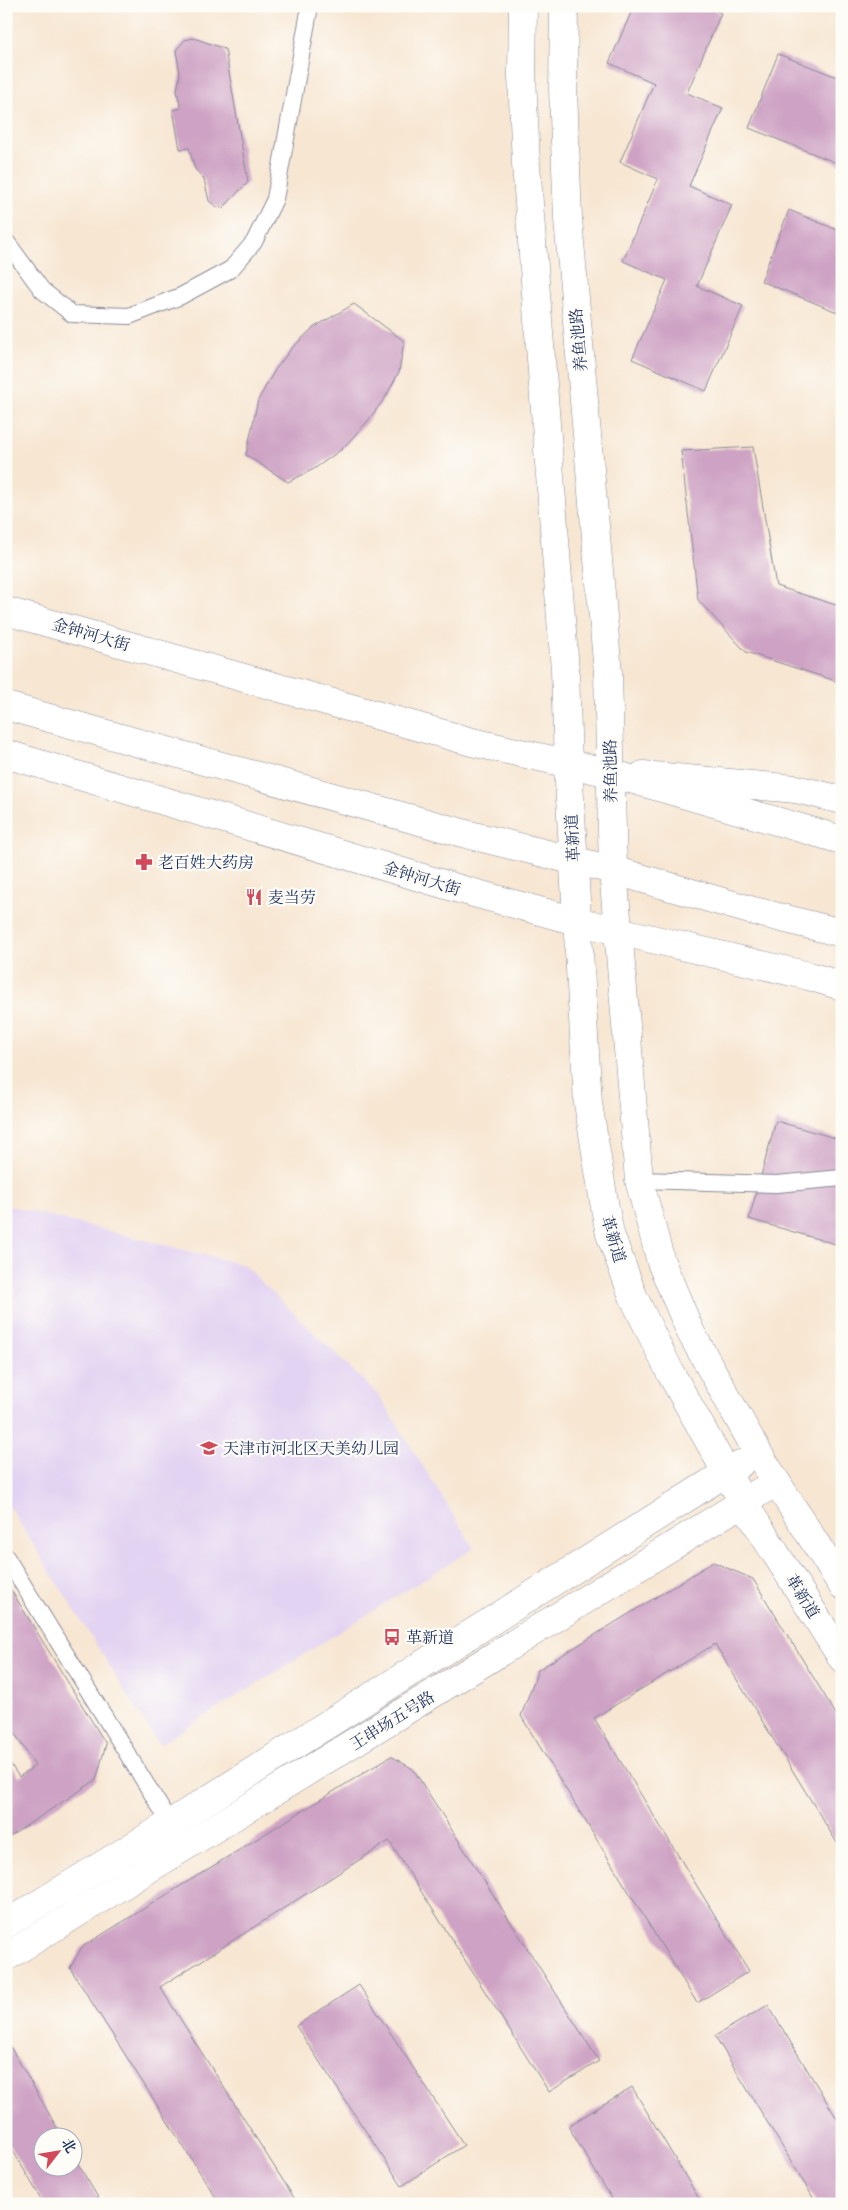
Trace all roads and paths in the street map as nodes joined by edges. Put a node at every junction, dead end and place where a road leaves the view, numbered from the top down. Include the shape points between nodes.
1 (310, 6) edge
2 (524, 6) edge
3 (564, 6) edge
4 (6, 241) edge
5 (6, 611) edge
6 (594, 612) dead end
7 (546, 617) dead end
8 (565, 670) junction
9 (608, 674) junction
10 (6, 706) edge
11 (6, 754) edge
12 (568, 765) junction
13 (610, 773) junction
14 (842, 800) edge
15 (842, 839) edge
16 (574, 860) junction
17 (613, 870) junction
18 (576, 921) junction
19 (617, 931) junction
20 (841, 933) edge
21 (842, 986) edge
22 (842, 1178) edge
23 (639, 1180) junction
24 (758, 1453) junction
25 (725, 1472) junction
26 (776, 1482) junction
27 (743, 1502) junction
28 (6, 1556) edge
29 (842, 1585) edge
30 (842, 1658) edge
31 (171, 1823) junction
32 (184, 1848) junction
33 (6, 1924) edge
34 (6, 1957) edge

1 - 4 lane via 275,199 254,242 231,269 181,296 129,316 72,314 42,290
2 - 8 street via 522,75 526,164
3 - 9 street, 养鱼池路 via 563,89 568,219
5 - 12 street, 金钟河大街 via 472,742
6 - 9 street, 养鱼池路
7 - 8 street
8 - 12 street
9 - 13 street, 养鱼池路
10 - 16 street via 466,834
11 - 18 street, 金钟河大街
12 - 13 street, 金钟河大街
12 - 16 street, 革新道
13 - 14 street, 金钟河大街 via 796,789
13 - 15 street, 金钟河大街
13 - 17 street, 养鱼池路
16 - 17 street
16 - 18 street, 革新道
17 - 19 street
17 - 20 street
18 - 19 street, 金钟河大街
18 - 25 street, 革新道 via 588,1103 610,1234 637,1304
19 - 21 street, 金钟河大街
19 - 23 street
22 - 23 lane via 777,1184
23 - 24 street via 661,1262 691,1333
24 - 25 street, 王串场五号路
24 - 26 street
25 - 27 street, 革新道
25 - 31 street, 王串场五号路
26 - 27 street, 王串场五号路
26 - 29 street
27 - 30 street, 革新道
27 - 32 street, 王串场五号路
28 - 31 lane
31 - 32 lane
31 - 33 street, 王串场五号路
32 - 34 street, 王串场五号路

